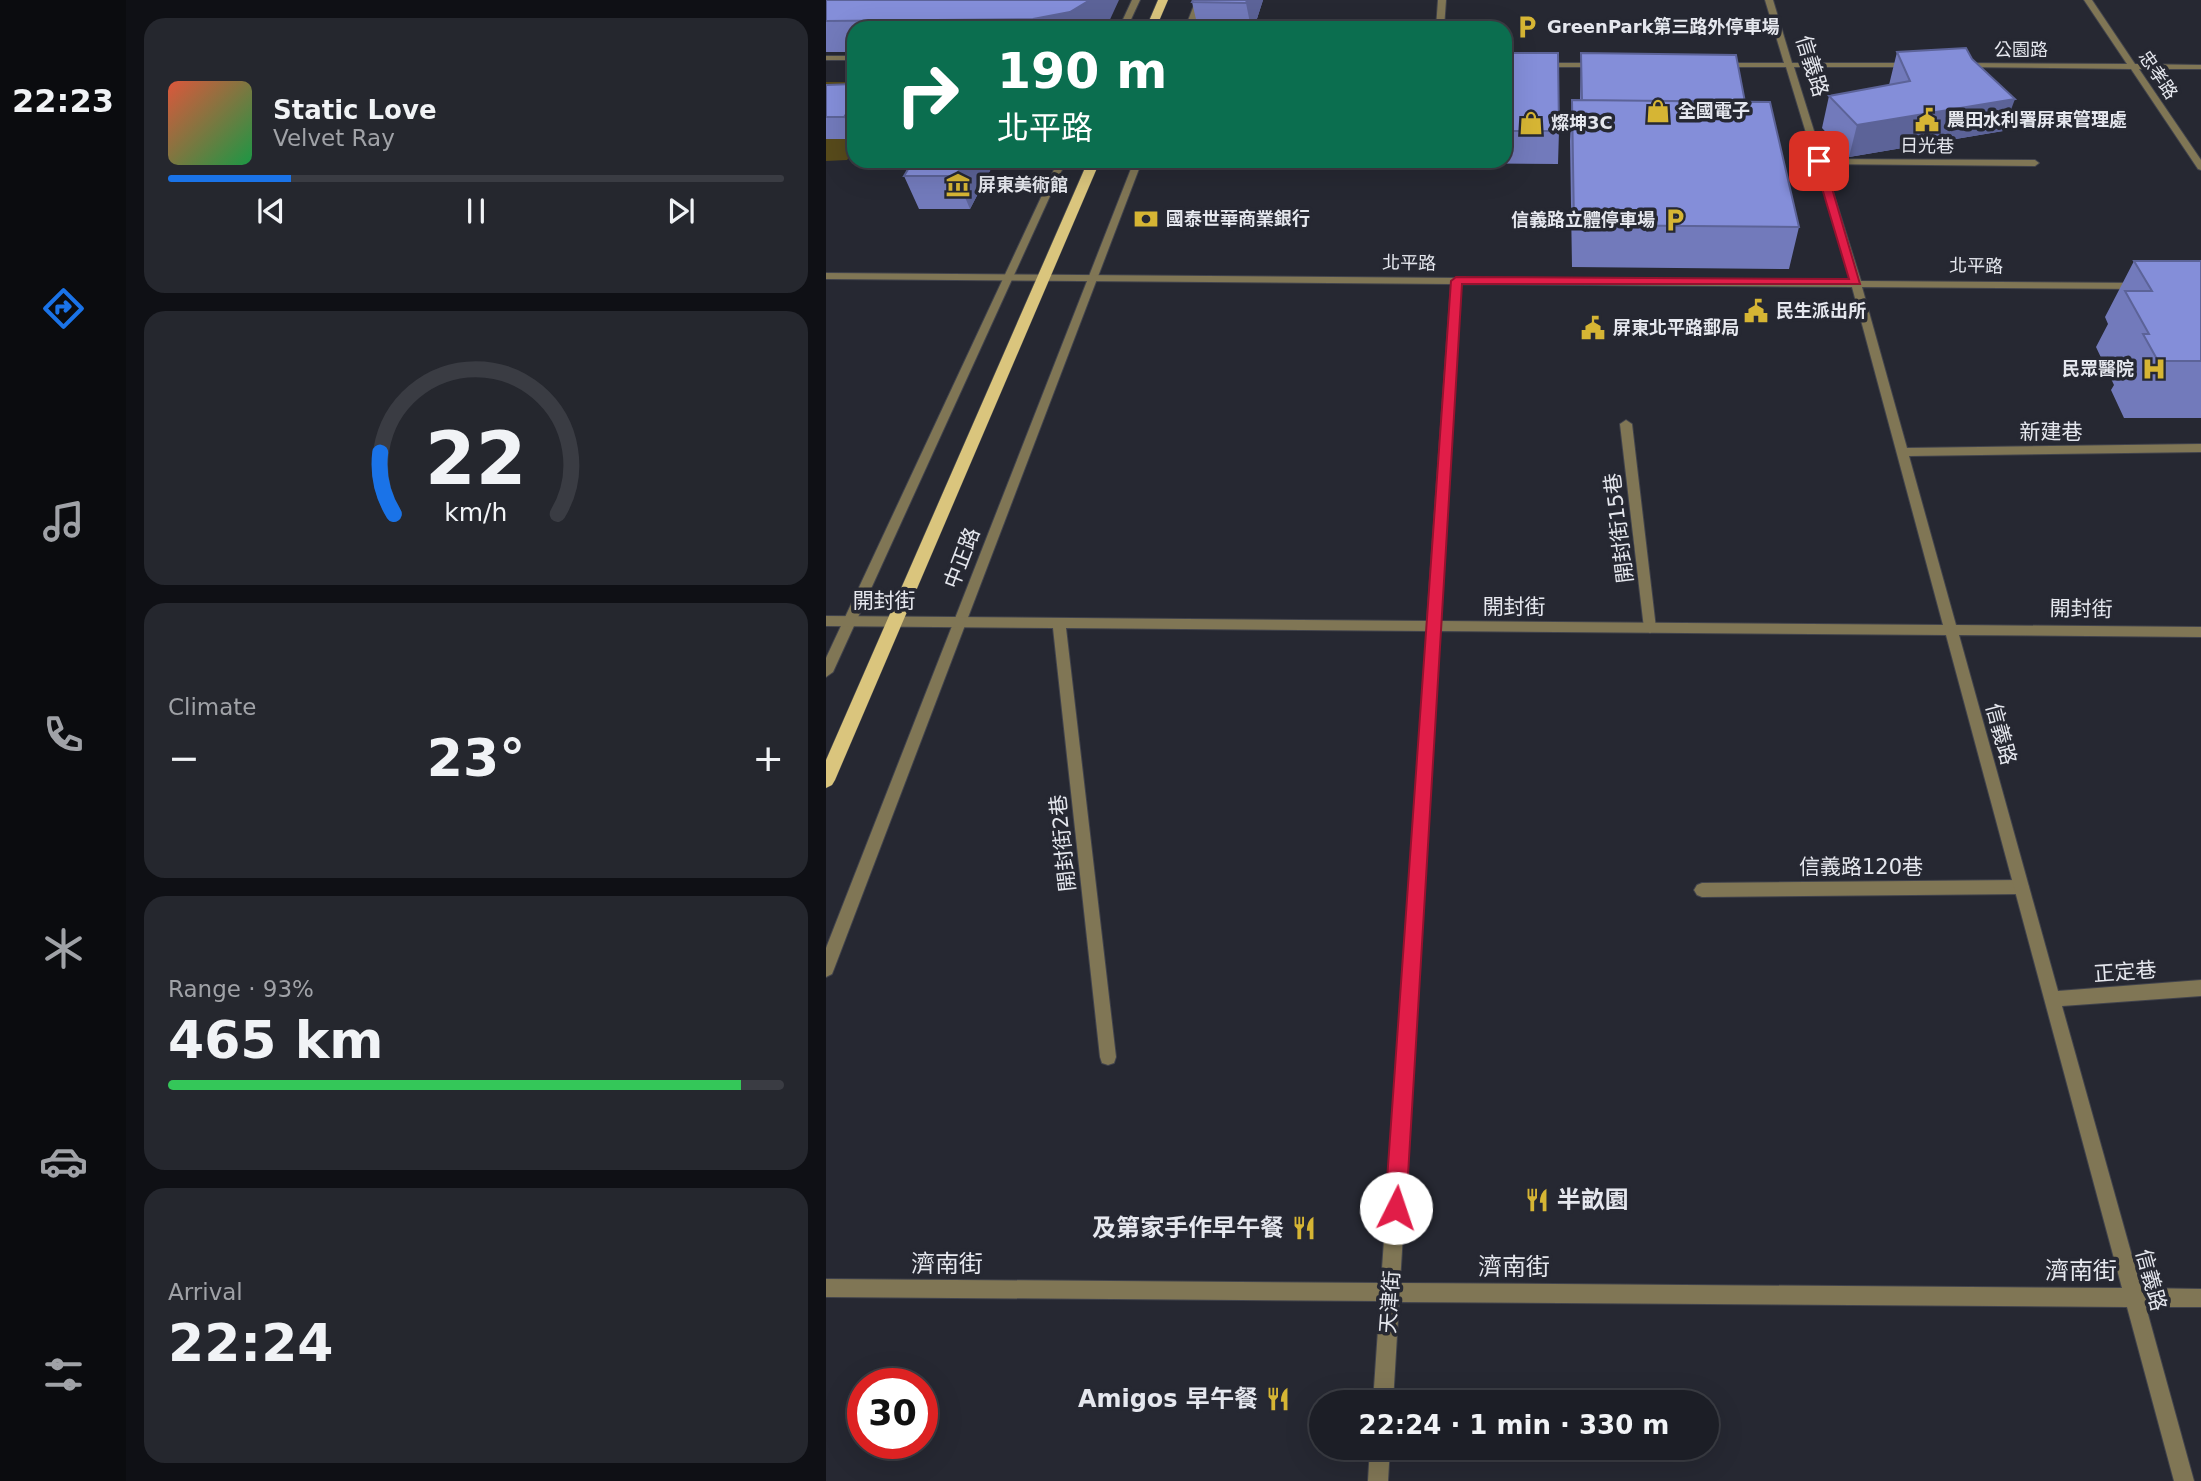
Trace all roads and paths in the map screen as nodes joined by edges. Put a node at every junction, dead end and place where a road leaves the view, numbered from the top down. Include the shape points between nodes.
1 (1136, 0) edge
2 (1163, 0) edge
3 (1200, 0) edge
4 (1442, 0) edge
5 (1769, 0) edge
6 (2088, 0) edge
7 (1126, 21) edge
8 (1154, 21) edge
9 (1192, 21) edge
10 (1440, 21) edge
11 (826, 58) edge
12 (847, 58) edge
13 (1512, 65) edge
14 (1613, 65) edge
15 (1708, 65) edge
16 (1789, 65) junction
17 (1927, 65) edge
18 (1954, 65) edge
19 (2133, 66) junction
20 (2201, 67) edge
21 (1819, 161) junction
22 (2035, 163) dead end
23 (2201, 167) edge
24 (1059, 168) edge
25 (1091, 168) edge
26 (1135, 168) edge
27 (826, 276) edge
28 (1009, 277) junction
29 (1043, 277) junction
30 (1093, 278) junction
31 (1456, 281) junction
32 (1856, 282) junction
33 (2160, 286) edge
34 (1626, 424) dead end
35 (2201, 448) edge
36 (1902, 452) junction
37 (826, 621) edge
38 (849, 621) junction
39 (895, 622) junction
40 (960, 623) junction
41 (1059, 624) junction
42 (1434, 628) junction
43 (1650, 628) junction
44 (1950, 628) junction
45 (2201, 632) edge
46 (826, 672) edge
47 (826, 780) edge
48 (2021, 887) junction
49 (1702, 890) dead end
50 (826, 970) edge
51 (2201, 988) edge
52 (2052, 999) junction
53 (1108, 1057) dead end
54 (826, 1288) edge
55 (1390, 1291) junction
56 (2133, 1296) junction
57 (2201, 1298) edge
58 (1384, 1390) edge
59 (1379, 1460) edge
60 (1378, 1481) edge
61 (2184, 1481) edge

1 - 7 street
2 - 8 main road
3 - 9 street
4 - 10 street
5 - 16 street, 信義路
6 - 19 street, 忠孝路
11 - 12 street
13 - 14 street
15 - 16 street
16 - 17 street
16 - 21 street, 信義路
18 - 19 street, 公園路
19 - 20 street, 公園路
19 - 23 street, 忠孝路
21 - 22 street, 日光巷
21 - 32 street, 信義路
24 - 28 street
25 - 29 main road, 中正路
26 - 30 street, 中正路
27 - 28 street, 北平路
28 - 29 street, 北平路
28 - 38 street
29 - 30 street, 北平路
29 - 39 main road, 中正路
30 - 31 street, 北平路
30 - 40 street, 中正路
31 - 32 street, 北平路
31 - 42 street, 天津街
32 - 33 street, 北平路
32 - 36 street, 信義路
34 - 43 street, 開封街15巷
35 - 36 street, 新建巷
36 - 44 street, 信義路
37 - 38 street, 開封街
38 - 39 street, 開封街
38 - 46 street
39 - 40 street, 開封街
39 - 47 main road, 中正路
40 - 41 street, 開封街
40 - 50 street, 中正路
41 - 42 street, 開封街
41 - 53 street, 開封街2巷
42 - 43 street, 開封街
42 - 55 street, 天津街
43 - 44 street, 開封街
44 - 45 street, 開封街
44 - 48 street, 信義路
48 - 49 street, 信義路120巷
48 - 52 street, 信義路
51 - 52 street, 正定巷
52 - 56 street, 信義路
54 - 55 street, 濟南街
55 - 56 street, 濟南街
55 - 58 street, 天津街
56 - 57 street, 濟南街
56 - 61 street, 信義路
59 - 60 street

